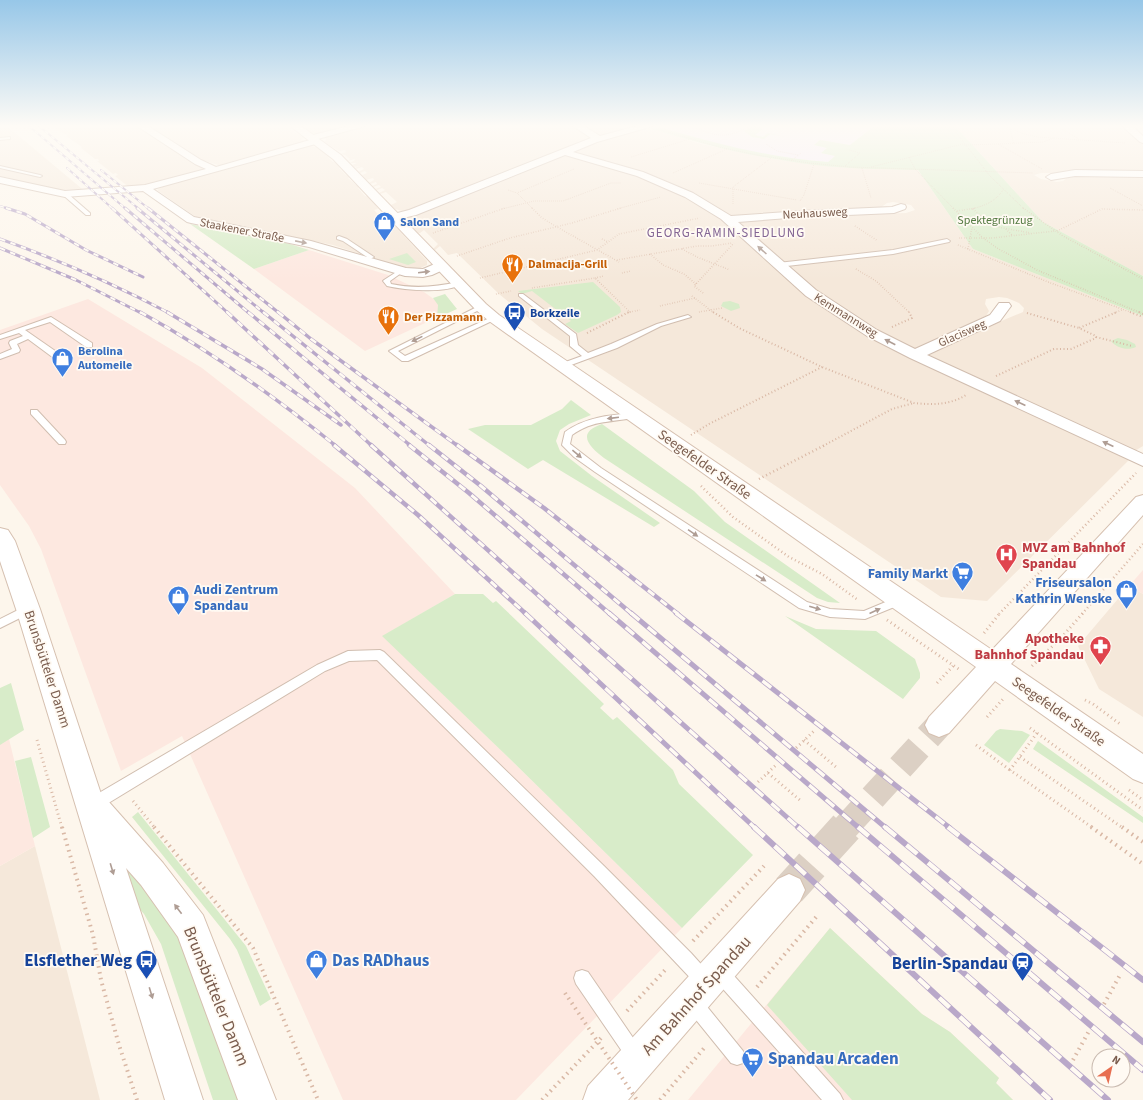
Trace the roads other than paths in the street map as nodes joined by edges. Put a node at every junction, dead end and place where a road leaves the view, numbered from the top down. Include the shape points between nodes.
1 (186, 177) edge
2 (356, 177) edge
3 (501, 177) edge
4 (649, 177) edge
5 (0, 180) edge
6 (145, 188) junction
7 (65, 194) junction
8 (901, 207) dead end
9 (88, 214) dead end
10 (394, 217) junction
11 (728, 220) junction
12 (339, 238) dead end
13 (947, 240) road end
14 (364, 260) junction
15 (778, 265) junction
16 (441, 266) junction
17 (401, 270) junction
18 (458, 284) junction
19 (521, 295) dead end
20 (1004, 306) dead end
21 (481, 308) junction
22 (688, 317) road end
23 (494, 318) junction
24 (20, 330) junction
25 (28, 336) junction
26 (0, 338) edge
27 (89, 345) dead end
28 (915, 355) junction
29 (586, 356) junction
30 (0, 357) edge
31 (58, 357) dead end
32 (563, 366) junction
33 (34, 412) dead end
34 (634, 415) junction
35 (62, 442) dead end
36 (1140, 467) edge
37 (1143, 502) edge
38 (1, 538) edge
39 (900, 600) junction
40 (28, 609) junction
41 (0, 624) edge
42 (993, 665) junction
43 (939, 724) tunnel mouth
44 (1143, 770) edge
45 (92, 805) junction
46 (789, 890) tunnel mouth
47 (582, 978) dead end
48 (705, 985) junction
49 (737, 1057) dead end
50 (638, 1060) junction
51 (184, 1100) edge
52 (257, 1100) edge
53 (602, 1100) edge
54 (834, 1100) edge

1 - 6 street
2 - 10 street, Seegefelder Straße
3 - 10 street via 412,213
4 - 11 street, Kemmannweg via 709,206
5 - 7 street
6 - 7 street
6 -> 14 street, Staakener Straße via 191,220 311,244
7 - 9 lane
8 - 11 street, Neuhausweg via 894,210 794,214
10 - 16 street, Seegefelder Straße
15 -> 11 street, Kemmannweg
12 - 14 lane via 371,257
13 - 15 lane via 895,252
14 - 17 street, Staakener Straße
28 -> 15 street, Kemmannweg via 872,333 834,309
17 -> 16 street, Staakener Straße via 423,273
16 - 18 street, Seegefelder Straße
17 - 18 lane via 386,280 389,285 429,289
18 - 21 street, Seegefelder Straße
19 - 29 lane via 574,335 574,346
20 - 28 street, Glacisweg via 995,318
21 - 23 street, Seegefelder Straße
21 -> 23 lane via 393,351 405,359
22 - 29 lane via 659,325
23 - 32 street, Seegefelder Straße
24 - 25 lane
24 - 26 lane
24 - 27 lane via 51,319
25 - 30 lane via 13,342 16,350
25 - 31 lane
36 -> 28 street, Kemmannweg
29 - 32 lane
32 - 34 street, Seegefelder Straße
33 - 35 lane
34 - 39 street, Seegefelder Straße
34 -> 39 lane via 592,420 578,426 568,434 566,445 598,470 803,605 830,613 865,615
37 - 42 street
38 - 40 street, Brunsbütteler Damm
39 - 42 street, Seegefelder Straße
40 - 41 lane
40 - 45 street, Brunsbütteler Damm
42 - 43 street
42 - 44 street, Seegefelder Straße
45 - 48 lane via 321,668 348,656 380,655 681,954
45 -> 51 street, Brunsbütteler Damm
52 -> 45 street, Brunsbütteler Damm via 191,927 152,874
46 - 48 street, Am Bahnhof Spandau
47 - 50 lane
48 - 49 lane
48 - 50 street, Am Bahnhof Spandau
48 - 54 lane
50 - 53 street, Am Bahnhof Spandau

